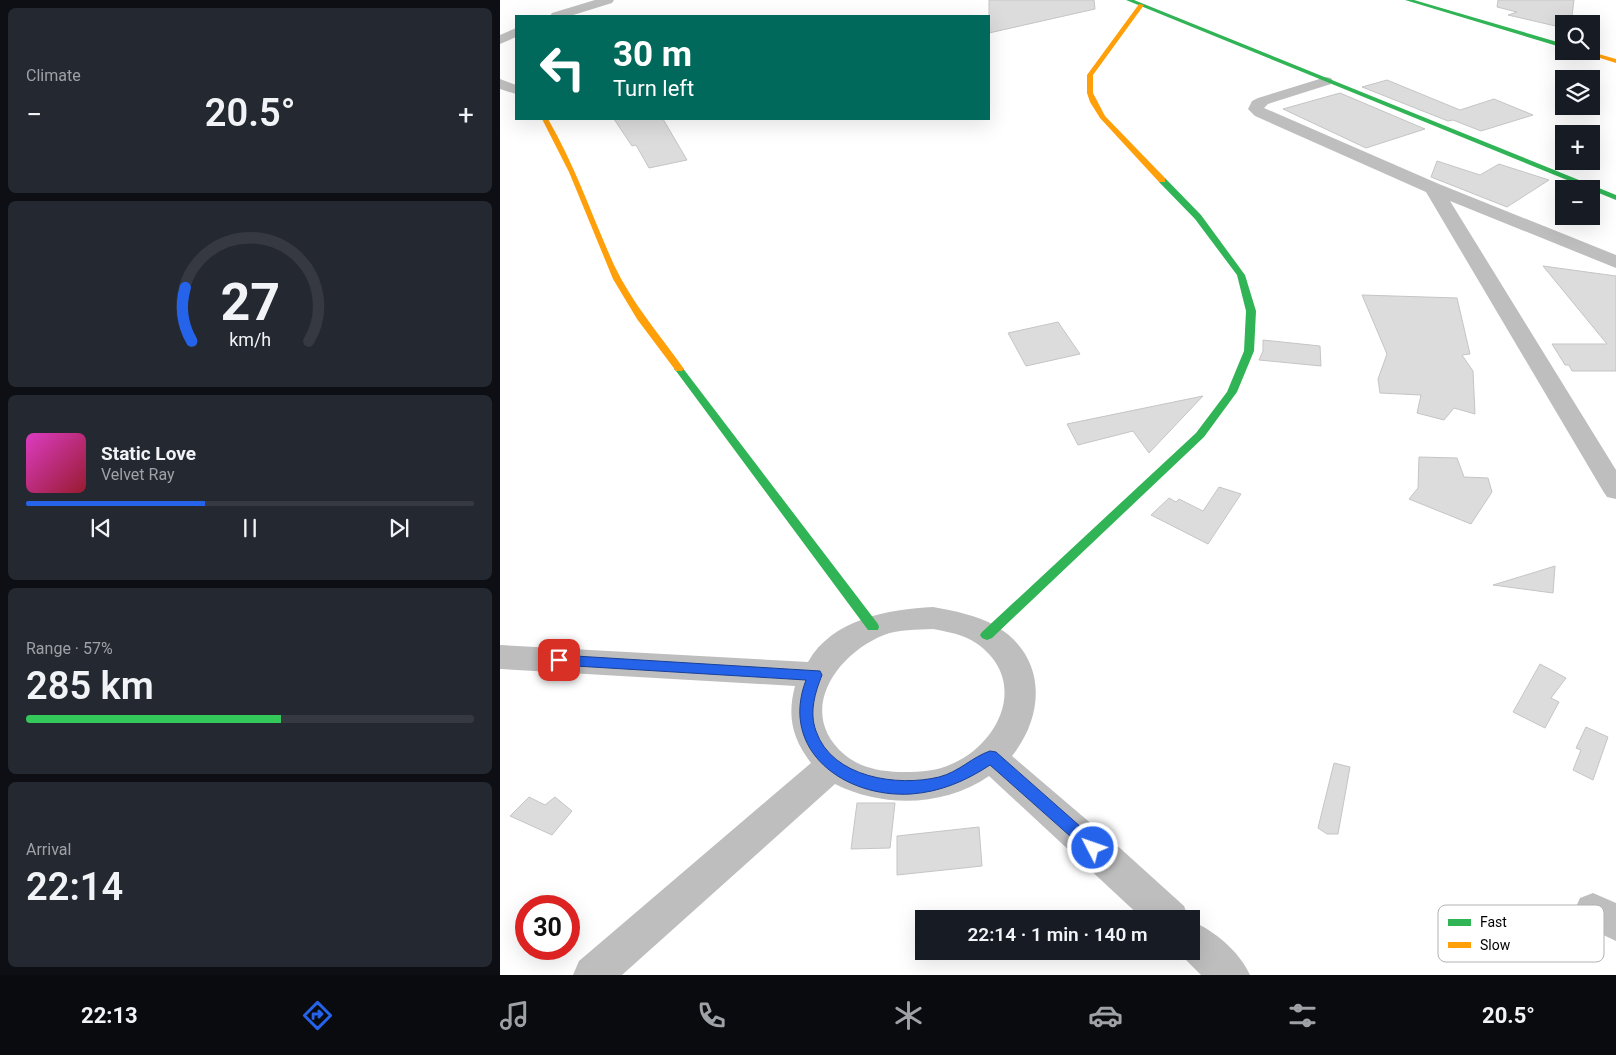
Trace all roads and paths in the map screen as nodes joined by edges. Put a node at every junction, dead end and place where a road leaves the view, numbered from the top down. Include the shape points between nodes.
1 (608, 0) edge
2 (1129, 0) edge
3 (1408, 0) edge
4 (1141, 5) junction
5 (560, 15) edge
6 (515, 32) edge
7 (500, 40) edge
8 (1555, 43) edge
9 (1600, 56) edge
10 (1616, 61) edge
11 (1326, 81) junction
12 (500, 83) edge
13 (515, 90) edge
14 (546, 120) edge
15 (1433, 188) junction
16 (1616, 198) edge
17 (1616, 262) edge
18 (1616, 491) edge
19 (873, 627) junction
20 (987, 635) junction
21 (500, 656) edge
22 (815, 675) junction
23 (990, 757) junction
24 (833, 765) junction
25 (1161, 910) edge
26 (1200, 947) edge
27 (593, 975) edge
28 (1230, 975) edge

1 - 5 street
2 - 4 street
3 - 8 street
4 - 11 street
4 - 20 street via 1090,75 1087,89 1091,103 1198,217 1241,275 1251,311 1249,351 1232,392 1200,435
6 - 7 street
9 - 10 street
11 - 15 street via 1263,101 1257,104 1256,109
11 - 16 street
12 - 13 street
14 - 19 street via 559,142 610,266 634,308
15 - 17 street
15 - 18 street
19 - 20 street via 903,619 933,618 962,624
19 - 22 street via 830,655
20 - 23 street via 1008,654 1020,678 1022,705 1012,732
21 - 22 street
22 - 24 street via 808,693 809,732 818,749
23 - 24 street via 968,772 940,783 911,787 882,786 855,778
23 - 25 street
24 - 27 street
26 - 28 street

